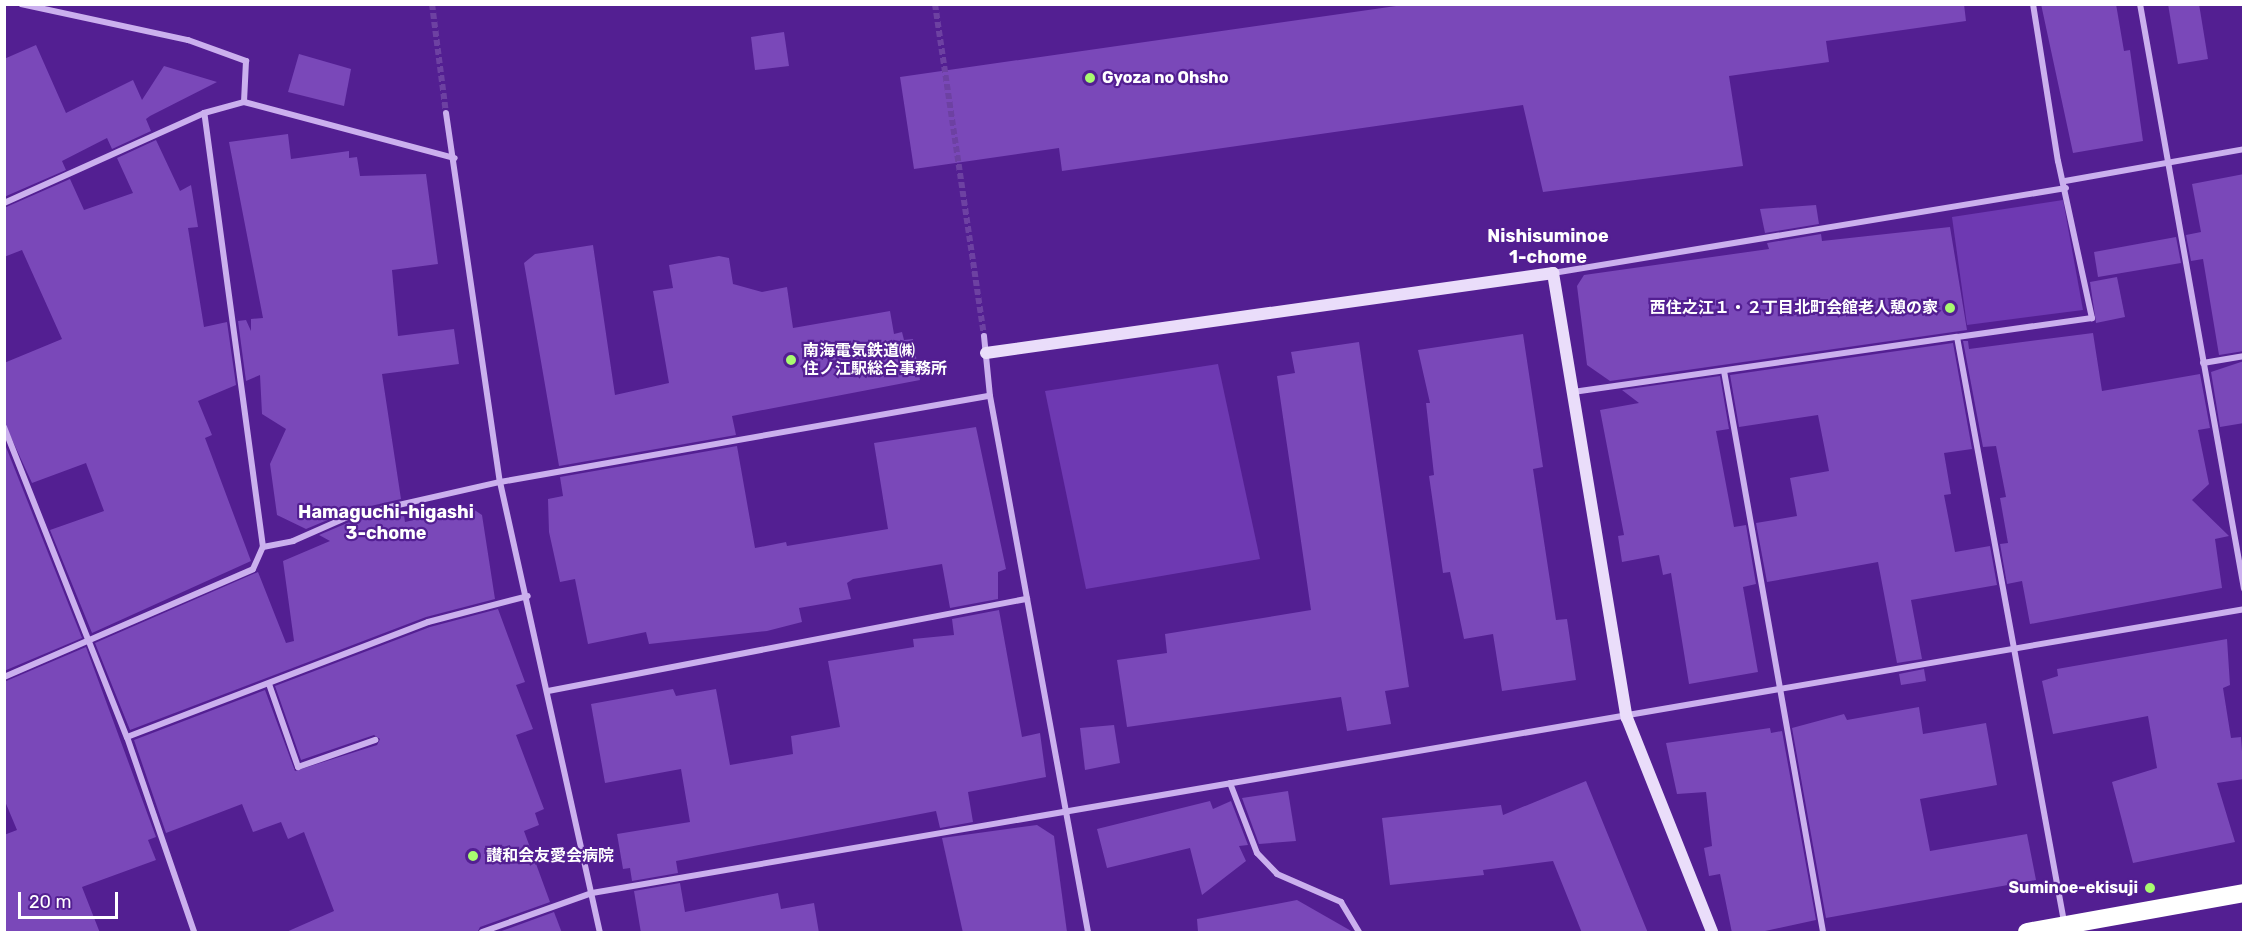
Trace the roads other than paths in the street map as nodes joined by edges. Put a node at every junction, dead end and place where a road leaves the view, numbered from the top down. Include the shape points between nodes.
1 (21, 4) edge
2 (2033, 4) edge
3 (2140, 4) edge
4 (244, 102) junction
5 (204, 113) junction
6 (446, 113) tunnel mouth
7 (2244, 149) edge
8 (454, 158) junction
9 (2168, 164) junction
10 (2065, 185) junction
11 (4, 204) edge
12 (1553, 273) junction
13 (984, 336) tunnel mouth
14 (1957, 337) junction
15 (986, 353) junction
16 (2244, 356) edge
17 (2203, 363) junction
18 (1724, 371) junction
19 (1573, 392) junction
20 (990, 396) junction
21 (4, 427) edge
22 (500, 482) junction
23 (263, 547) junction
24 (2244, 589) edge
25 (528, 596) junction
26 (1027, 599) junction
27 (2244, 609) edge
28 (90, 640) junction
29 (2015, 650) junction
30 (4, 677) edge
31 (268, 684) junction
32 (548, 691) junction
33 (1780, 692) junction
34 (1628, 718) junction
35 (127, 737) junction
36 (375, 740) dead end
37 (1230, 783) junction
38 (1064, 810) junction
39 (592, 893) junction
40 (2244, 893) edge
41 (2064, 926) junction
42 (194, 933) edge
43 (482, 933) edge
44 (600, 933) edge
45 (1088, 933) edge
46 (1359, 933) edge
47 (1712, 933) edge
48 (1823, 933) edge
49 (2026, 933) edge

1 - 4 street via 188,40 246,61
2 - 10 street
3 - 9 street
4 - 5 street
4 - 8 street
5 - 11 street
5 - 23 street
6 - 8 street
7 - 9 street
8 - 22 street
9 - 10 street
9 - 17 street
10 - 12 street
10 - 14 street via 2092,318
12 - 15 street
12 - 19 street
13 - 15 street
14 - 18 street
14 - 29 street
15 - 20 street
16 - 17 street
17 - 24 street
18 - 19 street
18 - 33 street
19 - 34 street
20 - 22 street
20 - 26 street
21 - 28 street
22 - 23 street via 350,516 293,541
22 - 25 street
23 - 28 street via 253,569
25 - 31 street via 428,622
25 - 32 street
26 - 32 street
26 - 38 street
27 - 29 street
28 - 30 street
28 - 35 street
29 - 33 street
29 - 41 street
31 - 35 street
31 - 36 street via 298,767
32 - 39 street
33 - 34 street
33 - 48 street
34 - 37 street
34 - 47 street
35 - 42 street
37 - 38 street
37 - 46 street via 1257,853 1277,874 1341,902
38 - 39 street
38 - 45 street
39 - 43 street
39 - 44 street
40 - 41 highway
41 - 49 highway

